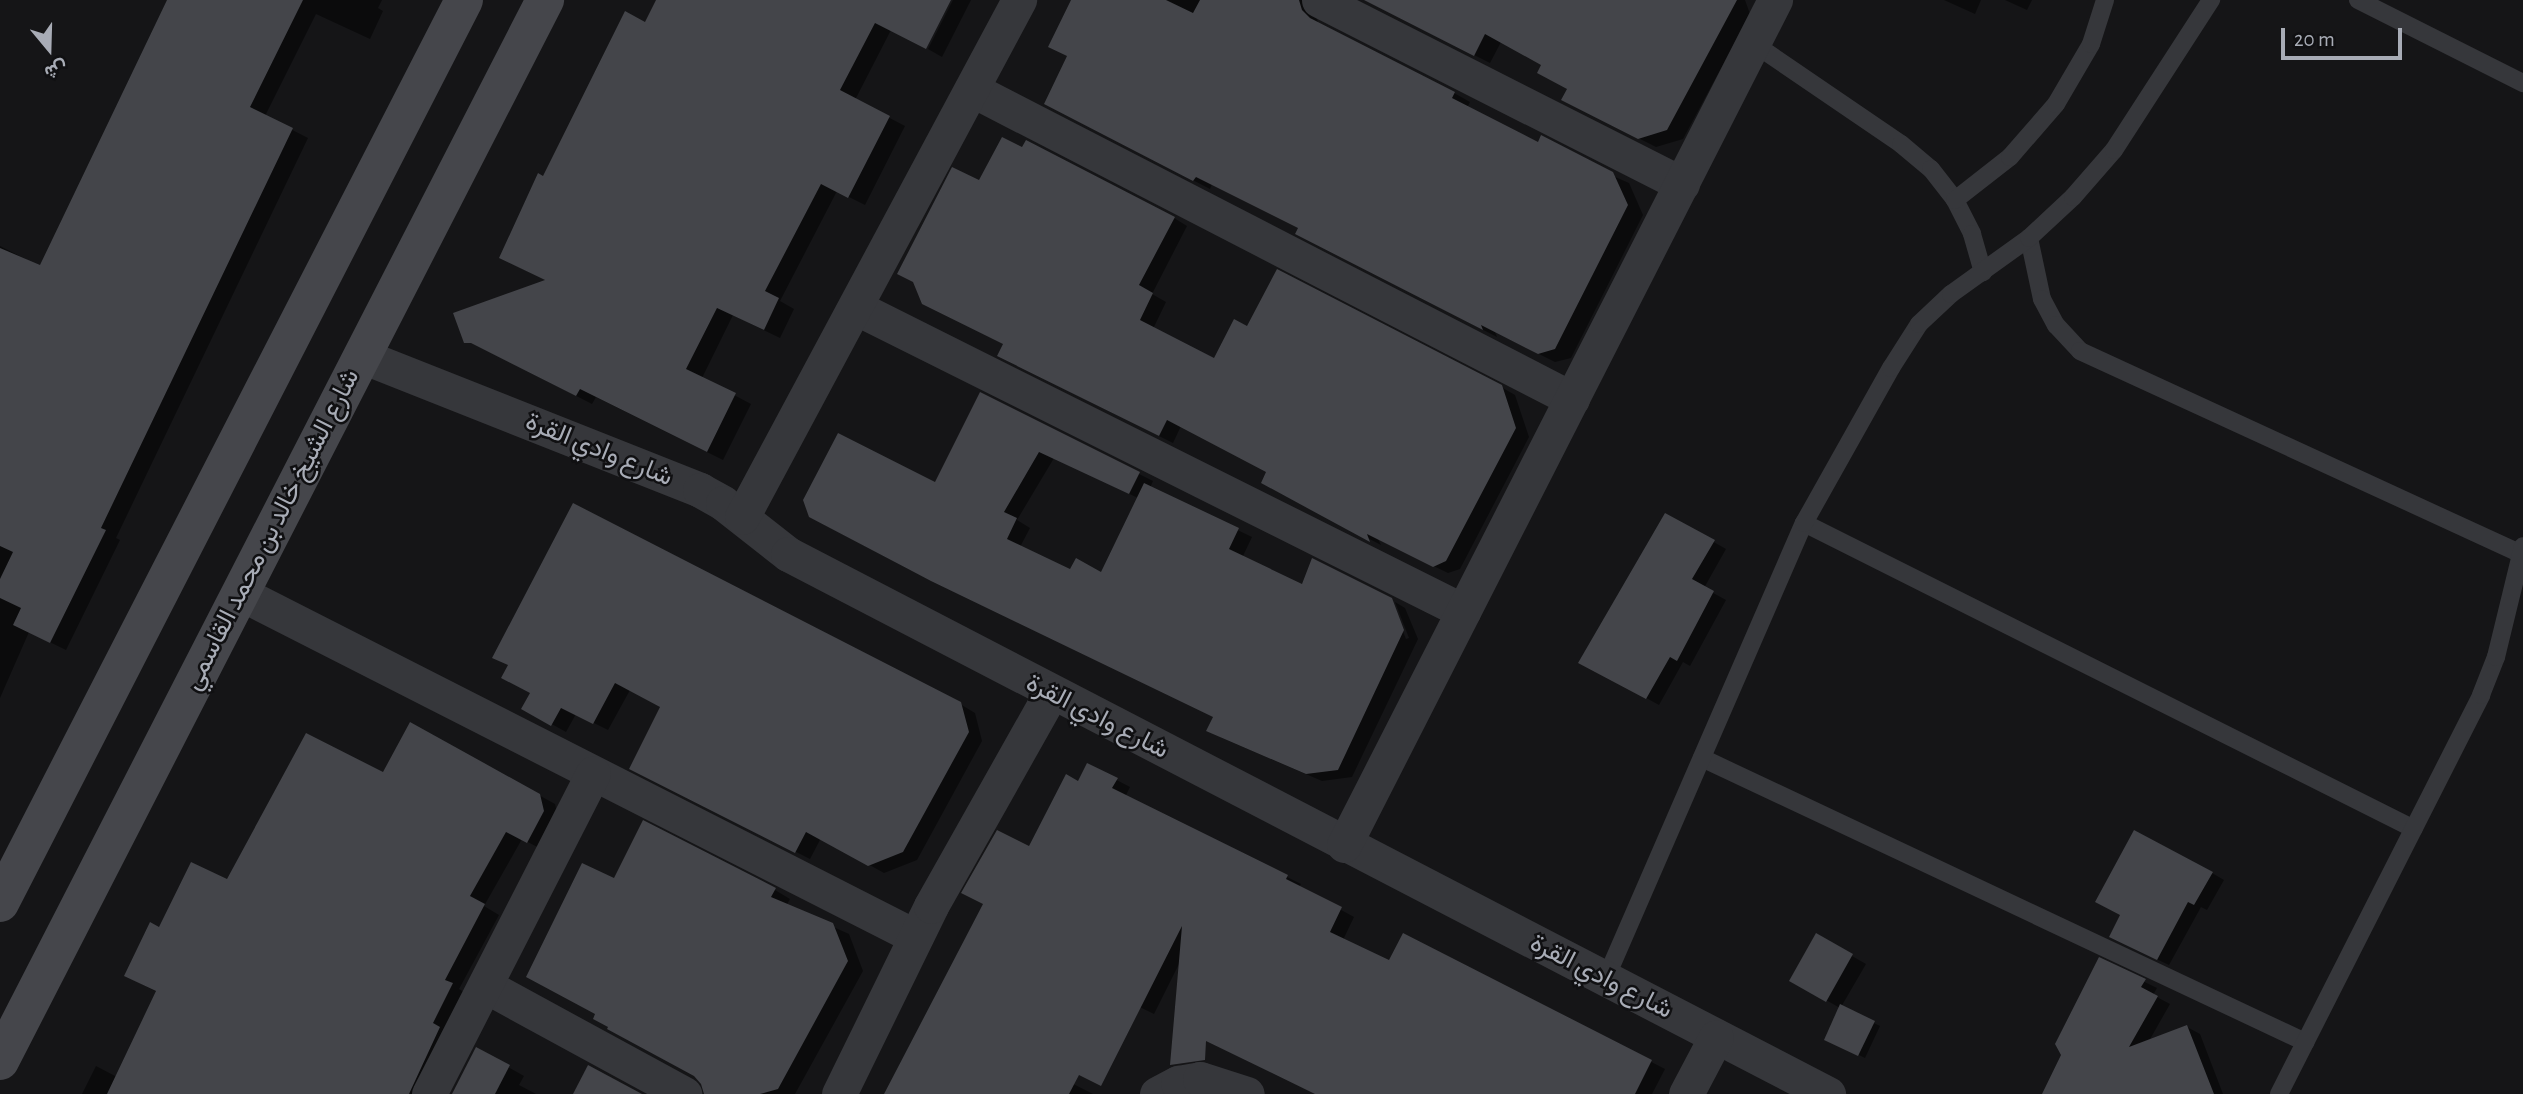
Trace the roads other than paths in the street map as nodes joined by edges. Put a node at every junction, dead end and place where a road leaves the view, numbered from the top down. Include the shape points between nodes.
1 (464, 0) edge
2 (545, 0) edge
3 (1019, 0) edge
4 (1319, 0) edge
5 (1775, 0) edge
6 (2105, 0) edge
7 (2211, 0) edge
8 (2358, 0) edge
9 (1753, 43) junction
10 (2523, 83) edge
11 (973, 90) junction
12 (1682, 184) junction
13 (1955, 200) junction
14 (2029, 238) junction
15 (1983, 272) junction
16 (855, 307) junction
17 (362, 356) junction
18 (1572, 400) junction
19 (742, 517) junction
20 (1804, 523) junction
21 (2522, 550) edge
22 (240, 593) junction
23 (1463, 611) junction
24 (1051, 693) junction
25 (1702, 758) junction
26 (593, 773) junction
27 (2413, 829) junction
28 (1344, 845) junction
29 (0, 903) edge
30 (916, 937) junction
31 (1606, 978) junction
32 (486, 986) junction
33 (1716, 1037) junction
34 (2305, 1042) junction
35 (0, 1061) edge
36 (429, 1094) edge
37 (684, 1094) edge
38 (839, 1094) edge
39 (1157, 1094) edge
40 (1248, 1094) edge
41 (1686, 1094) edge
42 (1828, 1094) edge
43 (2279, 1094) edge

1 - 29 main road
2 - 17 main road, شارع الشيخ خالد بن محمد القاسمي
3 - 11 street
4 - 12 street
5 - 9 street
6 - 13 lane via 2091,44 2056,104 2010,157
7 - 14 lane via 2114,150
8 - 10 lane
9 - 12 street
9 - 13 lane via 1901,144 1931,169
11 - 16 street
11 - 18 street
12 - 18 street
13 - 15 lane via 1972,234
14 - 15 lane
14 - 21 lane via 2042,299 2056,325 2080,351
15 - 20 lane via 1919,324
16 - 19 street
16 - 23 street
17 - 19 street, شارع وادي القرة via 700,490
17 - 22 main road, شارع الشيخ خالد بن محمد القاسمي
18 - 23 street
19 - 24 street, شارع وادي القرة via 789,554
20 - 25 lane
20 - 27 lane
21 - 27 lane via 2496,657
22 - 26 street
22 - 35 main road, شارع الشيخ خالد بن محمد القاسمي
23 - 28 street
24 - 28 street, شارع وادي القرة
24 - 30 street
25 - 31 lane
25 - 34 lane
26 - 30 street
26 - 32 street
27 - 34 lane
28 - 31 street, شارع وادي القرة
30 - 38 street
31 - 33 street, شارع وادي القرة
32 - 36 street
32 - 37 street
33 - 41 street
33 - 42 street, شارع وادي القرة
34 - 43 lane
39 - 40 street via 1200,1079

